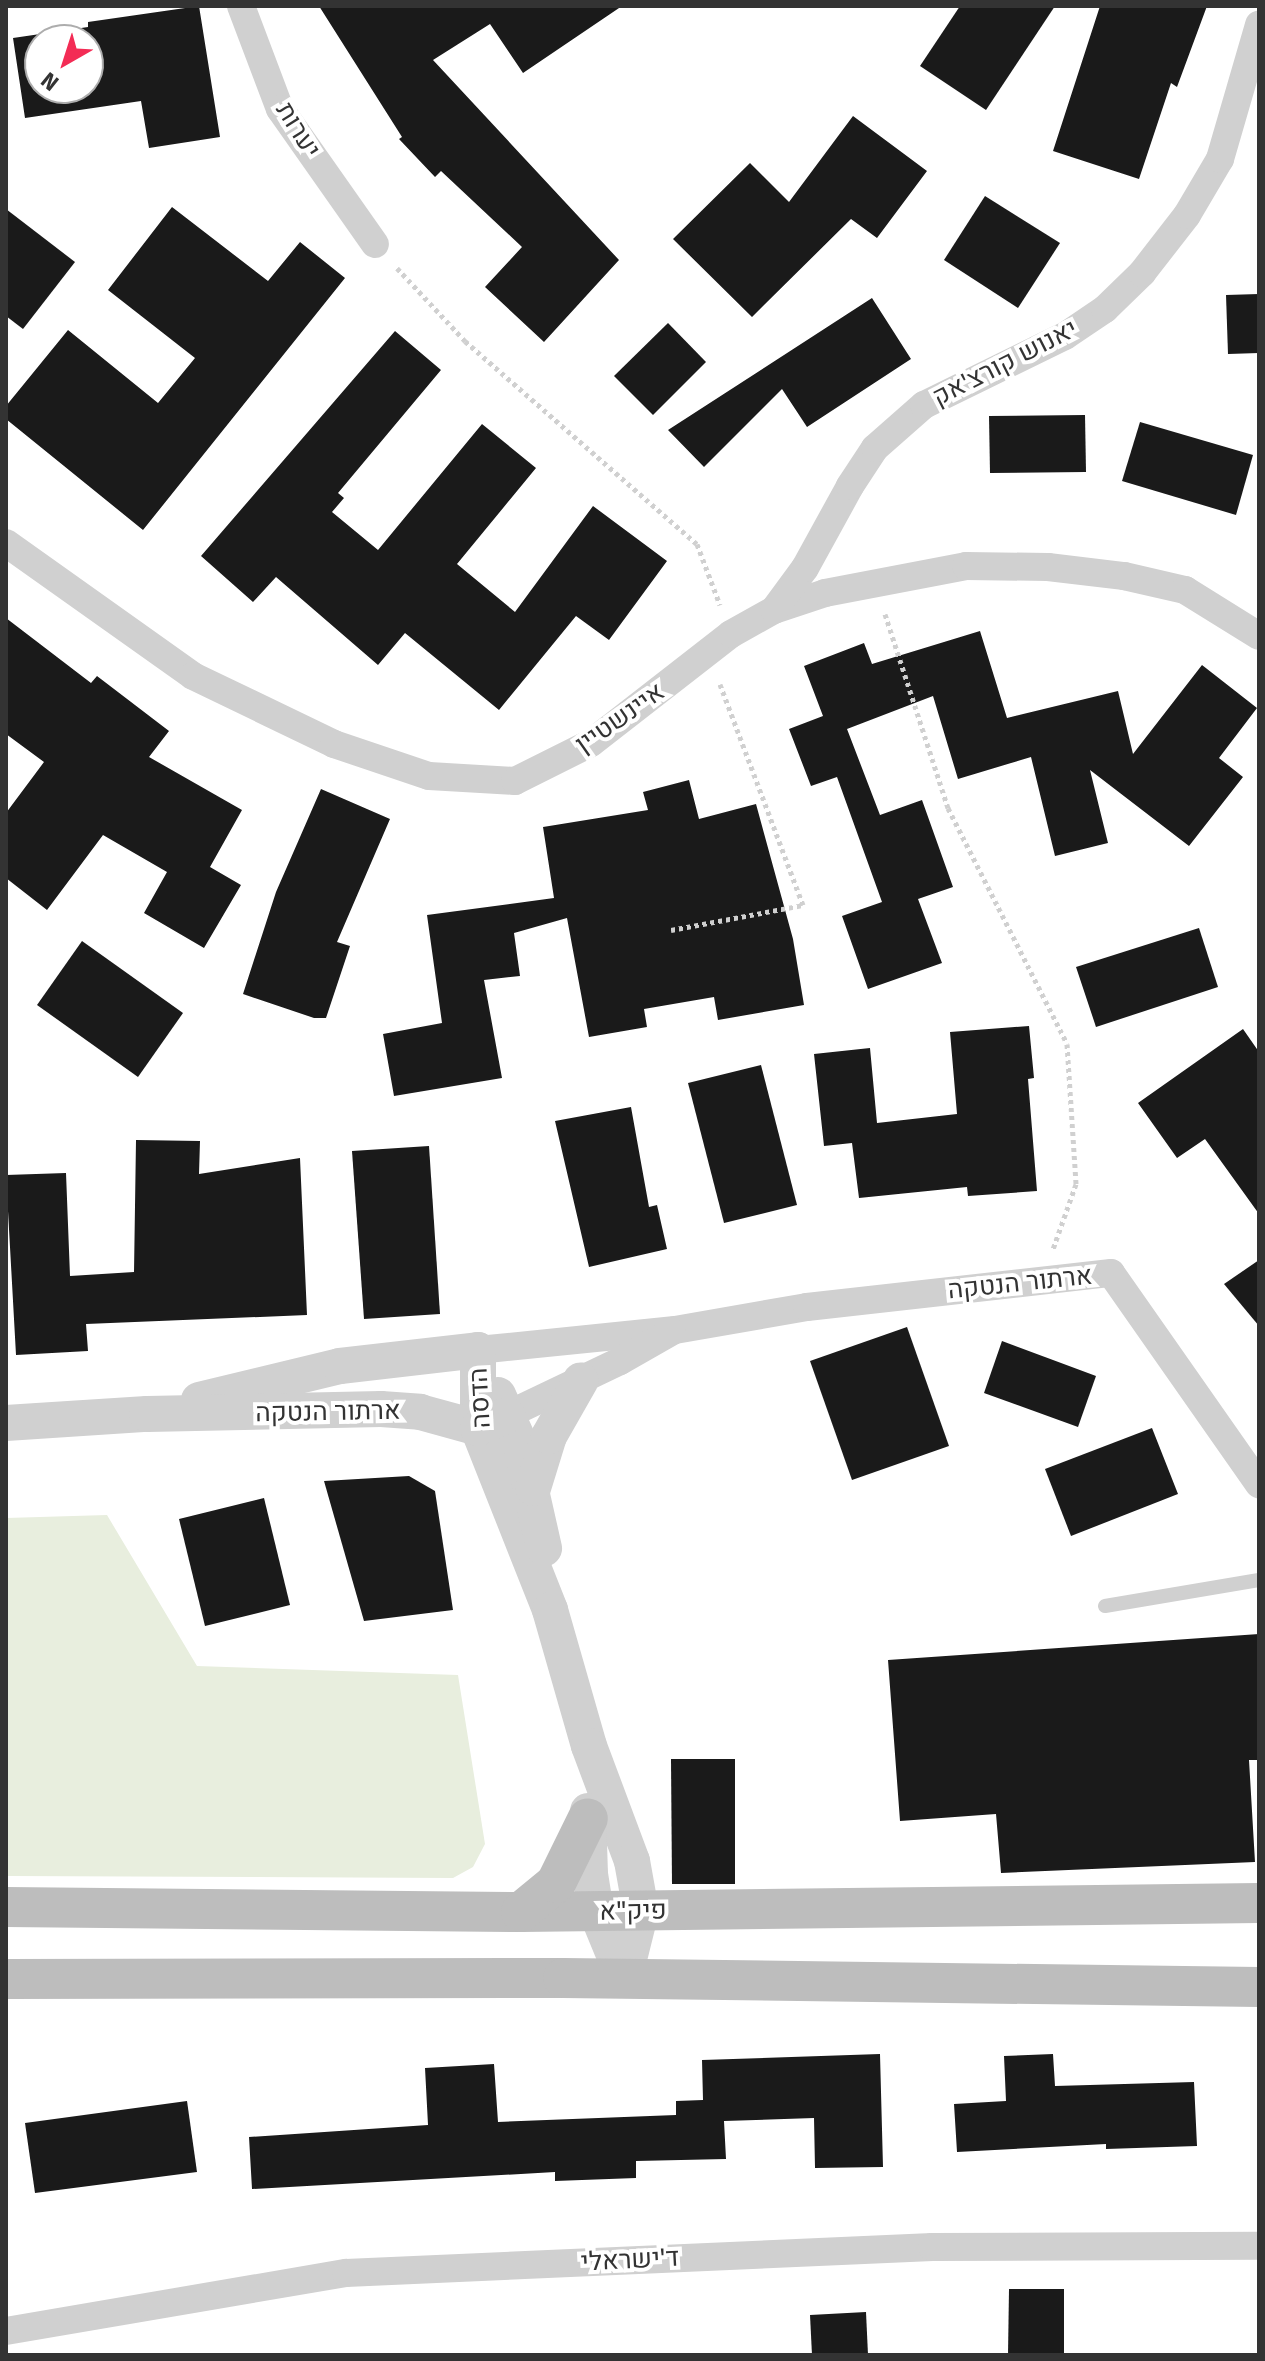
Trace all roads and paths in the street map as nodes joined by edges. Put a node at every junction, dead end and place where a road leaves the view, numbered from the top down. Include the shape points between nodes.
1 (241, 6) edge
2 (1259, 25) edge
3 (375, 244) joint
4 (6, 543) edge
5 (875, 582) junction
6 (774, 610) junction
7 (731, 634) junction
8 (1259, 636) edge
9 (708, 653) junction
10 (671, 930) dead end
11 (1042, 1279) junction
12 (675, 1330) junction
13 (478, 1350) junction
14 (581, 1380) junction
15 (147, 1414) junction
16 (492, 1422) junction
17 (6, 1423) edge
18 (1259, 1484) edge
19 (533, 1490) junction
20 (1259, 1580) edge
21 (1105, 1606) dead end
22 (550, 1610) junction
23 (589, 1746) junction
24 (588, 1818) junction
25 (1259, 1903) edge
26 (6, 1907) edge
27 (596, 1911) junction
28 (641, 1911) junction
29 (521, 1912) junction
30 (6, 1979) edge
31 (624, 1979) junction
32 (1259, 1987) edge
33 (1259, 2246) edge
34 (6, 2331) edge

1 - 3 street, יערות via 280,109
2 - 6 street, יאנוש קורצ'אק via 1220,159 1187,215 1142,273 1105,309 1065,336 924,405 875,448 805,568
3 - 7 path via 465,341 697,544
4 - 9 street, איינשטיין via 193,676 334,744 429,776 515,781 591,743
5 - 6 street, איינשטיין
5 - 8 street, איינשטיין via 966,566 1048,567 1124,576 1185,590
5 - 11 path via 948,808 1067,1044 1076,1184
6 - 7 street, איינשטיין
7 - 9 street, איינשטיין
9 - 10 path via 803,905
11 - 12 street, ארתור הנטקה via 807,1307
11 - 18 street, ארתור הנטקה via 1111,1273
12 - 13 street, ארתור הנטקה
12 - 14 street, ארתור הנטקה
13 - 15 street, ארתור הנטקה via 340,1366
13 - 16 street, הדסה
14 - 16 street, ארתור הנטקה
14 - 19 street via 549,1436
15 - 16 street, ארתור הנטקה via 381,1409
15 - 17 street, ארתור הנטקה
16 - 19 street, הדסה
16 - 22 street, הדסה
19 - 22 street, הדסה
20 - 21 lane
22 - 23 street, הדסה
23 - 24 street, הדסה
23 - 28 street, הדסה via 632,1861
24 - 27 street, הדסה
24 - 29 main road via 556,1883
25 - 28 main road, פיק"א
26 - 29 main road, פיק"א
27 - 28 main road, פיק"א
27 - 29 main road, פיק"א
27 - 31 street, הדסה
28 - 31 street, הדסה
30 - 31 main road
31 - 32 main road
33 - 34 street, ד'ישראלי via 932,2247 346,2273

